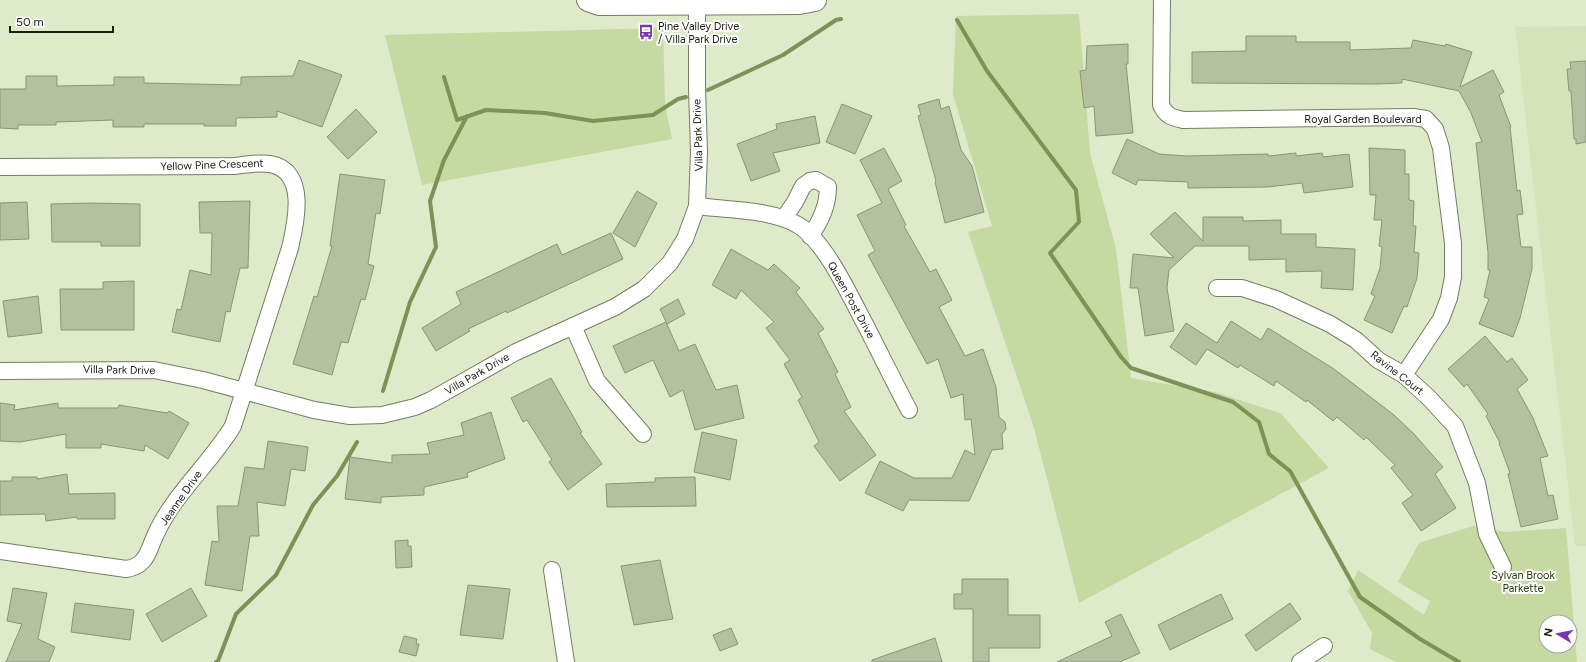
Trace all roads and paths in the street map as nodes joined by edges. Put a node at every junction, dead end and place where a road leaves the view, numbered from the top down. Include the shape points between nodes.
1 (588, 0) edge
2 (815, 0) edge
3 (1162, 0) edge
4 (697, 2) edge
5 (0, 167) edge
6 (697, 206) junction
7 (784, 218) junction
8 (810, 236) junction
9 (1217, 288) dead end
10 (573, 326) junction
11 (0, 370) edge
12 (1404, 376) junction
13 (244, 392) junction
14 (910, 410) dead end
15 (643, 434) dead end
16 (0, 550) edge
17 (1503, 567) dead end
18 (552, 570) dead end
19 (1324, 646) dead end
20 (566, 662) edge
21 (1300, 662) edge

1 - 4 main road via 599,4
2 - 4 main road via 799,3
3 - 12 street, Royal Garden Boulevard via 1161,105 1165,114 1171,117 1183,120 1413,117 1426,118 1436,129 1441,148 1453,243 1454,277 1441,318
4 - 6 street, Villa Park Drive via 700,152
5 - 13 street, Yellow Pine Crescent via 234,166 256,163 271,164 284,169 296,189 294,230
6 - 7 street, Queen Post Drive
6 - 10 street, Villa Park Drive via 685,239 658,277 629,299
7 - 8 street, Queen Post Drive via 799,225
7 - 8 street via 803,186 810,181 816,180 828,187 822,217
8 - 14 street, Queen Post Drive via 824,251 838,273
9 - 12 street, Ravine Court via 1242,288 1276,299 1356,340 1378,360
10 - 13 street, Villa Park Drive via 516,352 431,400 415,407 382,415 336,415
10 - 15 street via 597,381
11 - 13 street, Villa Park Drive via 154,370
12 - 17 street, Ravine Court via 1455,426 1477,483 1487,534
13 - 16 street, Jeanne Drive via 238,414 224,441 169,511 147,556 139,565 126,569
18 - 20 street
19 - 21 street

